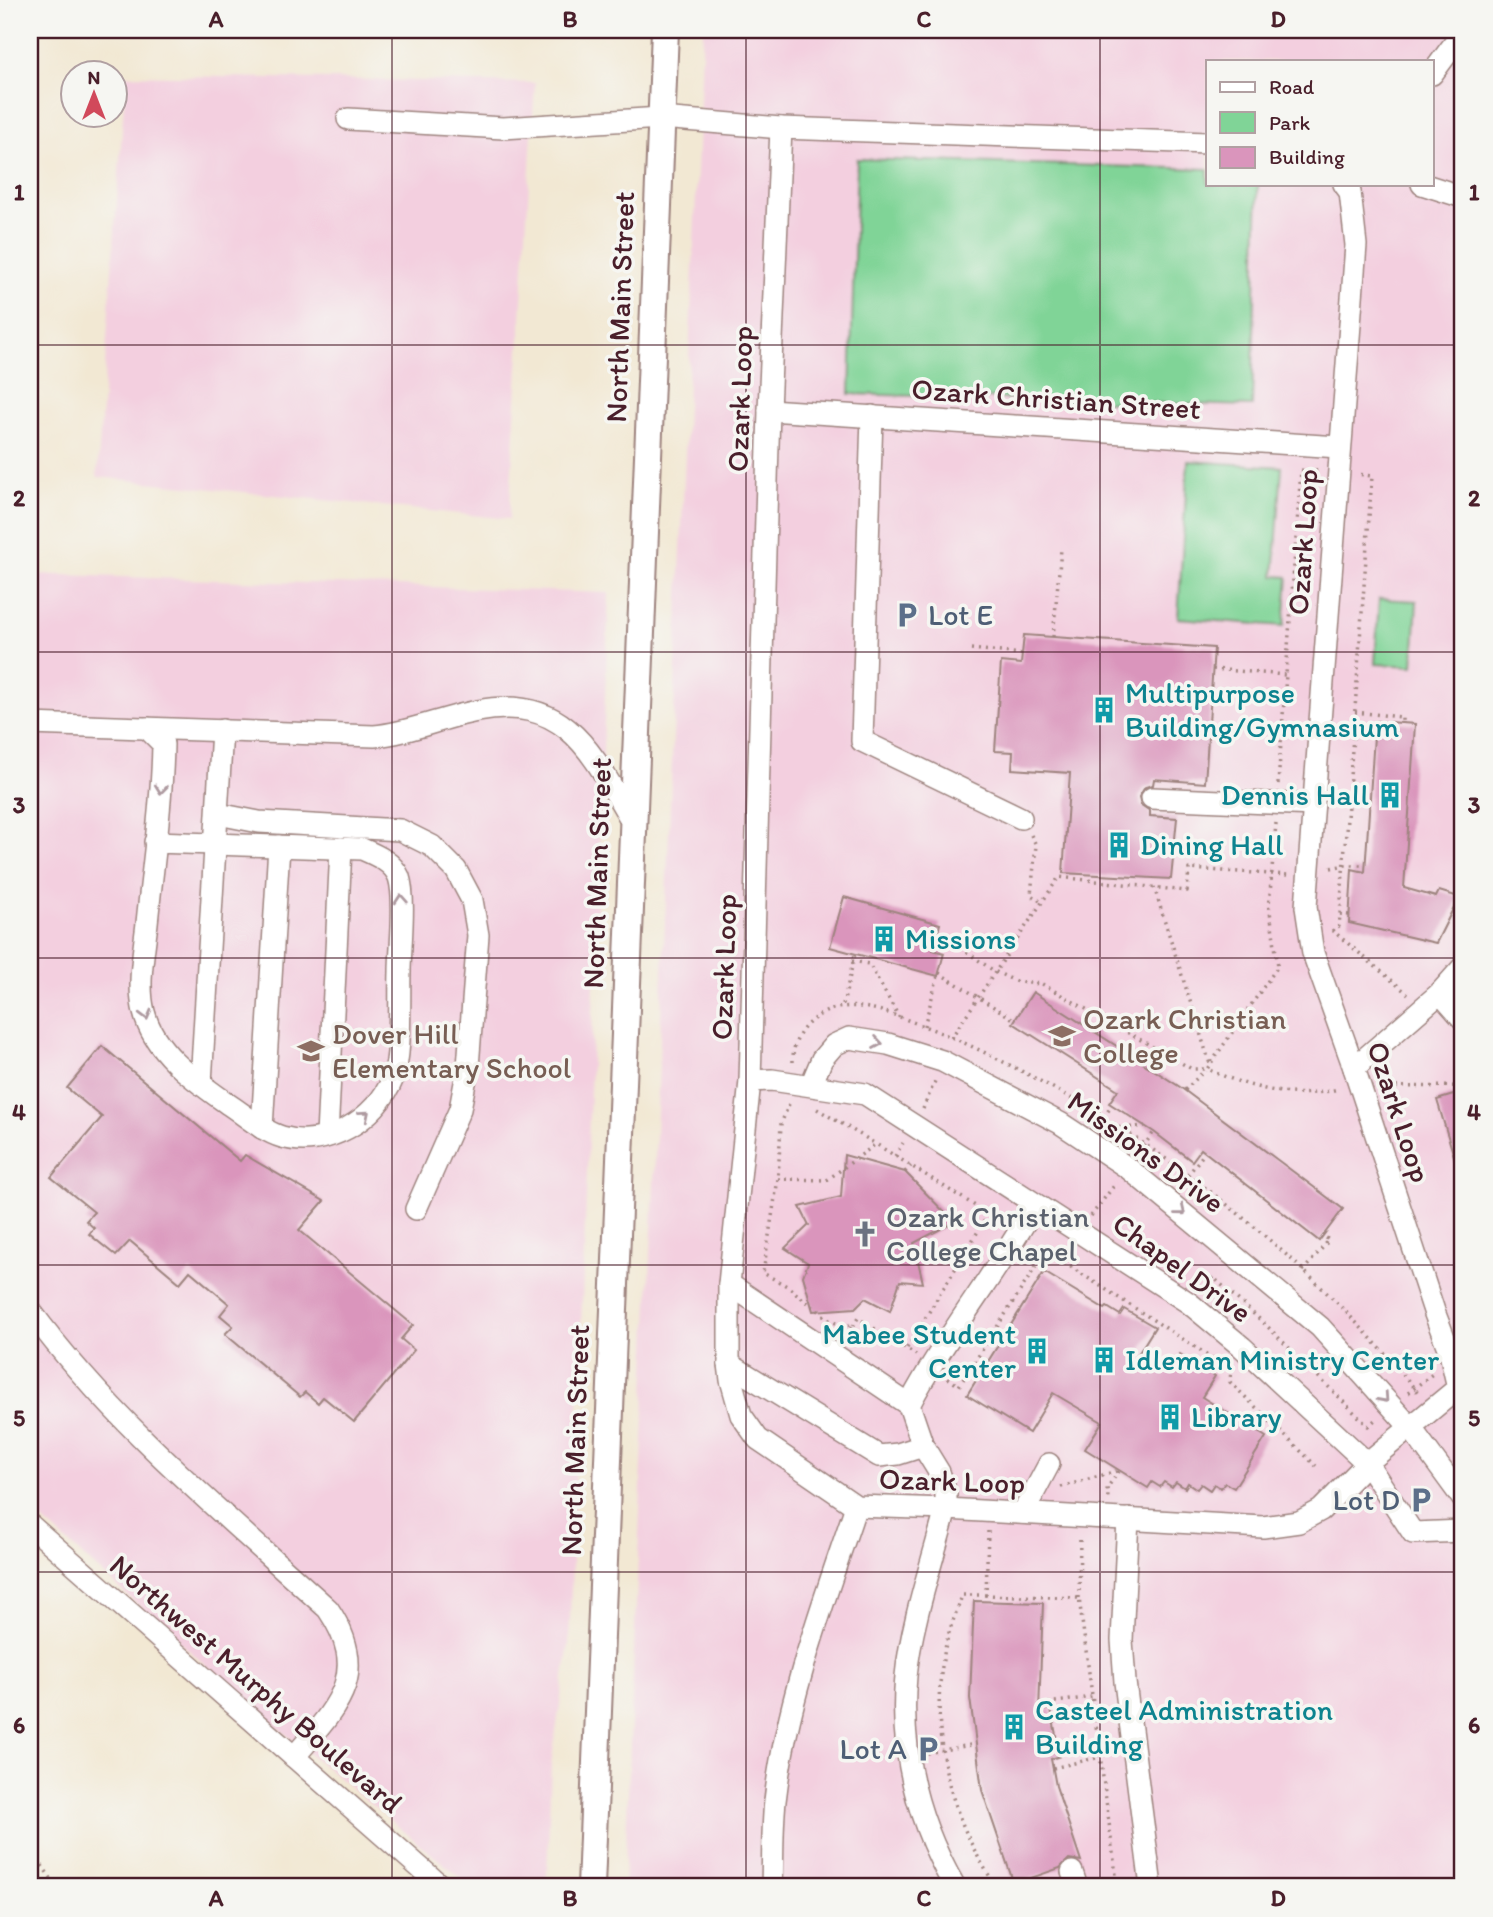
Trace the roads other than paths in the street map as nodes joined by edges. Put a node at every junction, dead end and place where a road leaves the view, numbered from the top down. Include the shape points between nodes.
1 (665, 30) edge
2 (1463, 32) edge
3 (1434, 71) edge
4 (661, 118) junction
5 (348, 120) dead end
6 (781, 128) junction
7 (1206, 143) edge
8 (1346, 186) edge
9 (1428, 186) edge
10 (1463, 197) edge
11 (769, 410) junction
12 (872, 416) junction
13 (1339, 447) junction
14 (30, 724) edge
15 (147, 728) junction
16 (222, 730) junction
17 (1152, 799) dead end
18 (1314, 805) junction
19 (218, 814) junction
20 (1021, 818) road end
21 (633, 823) junction
22 (155, 842) junction
23 (217, 844) junction
24 (279, 846) junction
25 (341, 848) junction
26 (1463, 967) edge
27 (1440, 993) junction
28 (1463, 1019) edge
29 (1354, 1068) junction
30 (750, 1081) junction
31 (201, 1083) junction
32 (811, 1095) junction
33 (262, 1128) junction
34 (327, 1136) junction
35 (1035, 1205) junction
36 (415, 1209) dead end
37 (729, 1284) junction
38 (30, 1310) edge
39 (729, 1364) junction
40 (1461, 1392) edge
41 (909, 1405) junction
42 (1411, 1428) junction
43 (923, 1446) junction
44 (1367, 1463) junction
45 (1049, 1464) dead end
46 (1463, 1499) edge
47 (856, 1506) junction
48 (946, 1508) junction
49 (1023, 1513) junction
50 (1119, 1518) junction
51 (30, 1525) edge
52 (1463, 1531) edge
53 (294, 1758) junction
54 (442, 1887) edge
55 (591, 1887) edge
56 (772, 1887) edge
57 (954, 1887) edge
58 (1152, 1887) edge

1 - 4 main road, North Main Street
2 - 3 street
4 - 5 street via 502,128
4 - 6 street
4 - 21 main road, North Main Street
6 - 7 street
6 - 11 street, Ozark Loop
8 - 13 street, Ozark Loop via 1356,245
9 - 10 street
11 - 12 street, Ozark Christian Street
11 - 30 street, Ozark Loop
12 - 13 street, Ozark Christian Street
12 - 20 street via 862,741
13 - 18 street, Ozark Loop
14 - 15 street
15 - 16 street
15 -> 22 street via 163,744
16 - 19 street
16 - 21 street via 374,736 478,711 528,711 549,717 582,741
17 - 18 street
18 - 29 street, Ozark Loop via 1306,907 1313,953
19 - 23 street
19 - 36 street via 259,822 400,830 432,846 456,870 472,900 478,935 468,1067 460,1109
21 - 55 main road, North Main Street
22 - 23 street
22 -> 31 street via 142,971 144,1012 152,1034 175,1062
23 - 24 street
23 - 31 street
24 - 25 street
24 - 33 street
25 - 34 street
34 -> 25 street via 360,1121 381,1101 394,1076 397,1048 399,876 384,858 362,849
26 - 27 street
27 - 28 street
27 - 29 street
29 - 40 street, Ozark Loop
30 - 32 street, Chapel Drive via 772,1080
30 - 37 street, Ozark Loop
31 - 33 street
32 - 35 street, Chapel Drive via 865,1094
32 -> 42 street, Missions Drive via 822,1059 834,1045 849,1038 888,1044 942,1061 1060,1123 1128,1168 1320,1327
33 - 34 street via 303,1140
35 - 41 street via 930,1365
35 - 44 street, Chapel Drive via 1189,1303
37 - 39 street, Ozark Loop
37 - 41 street
38 - 53 street via 147,1443 337,1622 348,1650 344,1688 333,1711
39 - 43 street via 880,1456
39 - 47 street, Ozark Loop via 741,1415 758,1439
40 - 42 street, Ozark Loop
41 - 43 street
42 - 44 street, Ozark Loop
42 - 46 street, Missions Drive
43 - 48 street via 939,1472
44 - 50 street, Ozark Loop via 1321,1510 1299,1522 1263,1527
44 - 52 street, Chapel Drive via 1413,1532
45 - 49 street
47 - 48 street, Ozark Loop
47 - 56 street via 792,1711 775,1801
48 - 49 street, Ozark Loop
48 - 57 street via 906,1676 909,1770 938,1858
49 - 50 street, Ozark Loop
50 - 58 street via 1125,1682
51 - 53 street, Northwest Murphy Boulevard
53 - 54 street, Northwest Murphy Boulevard

